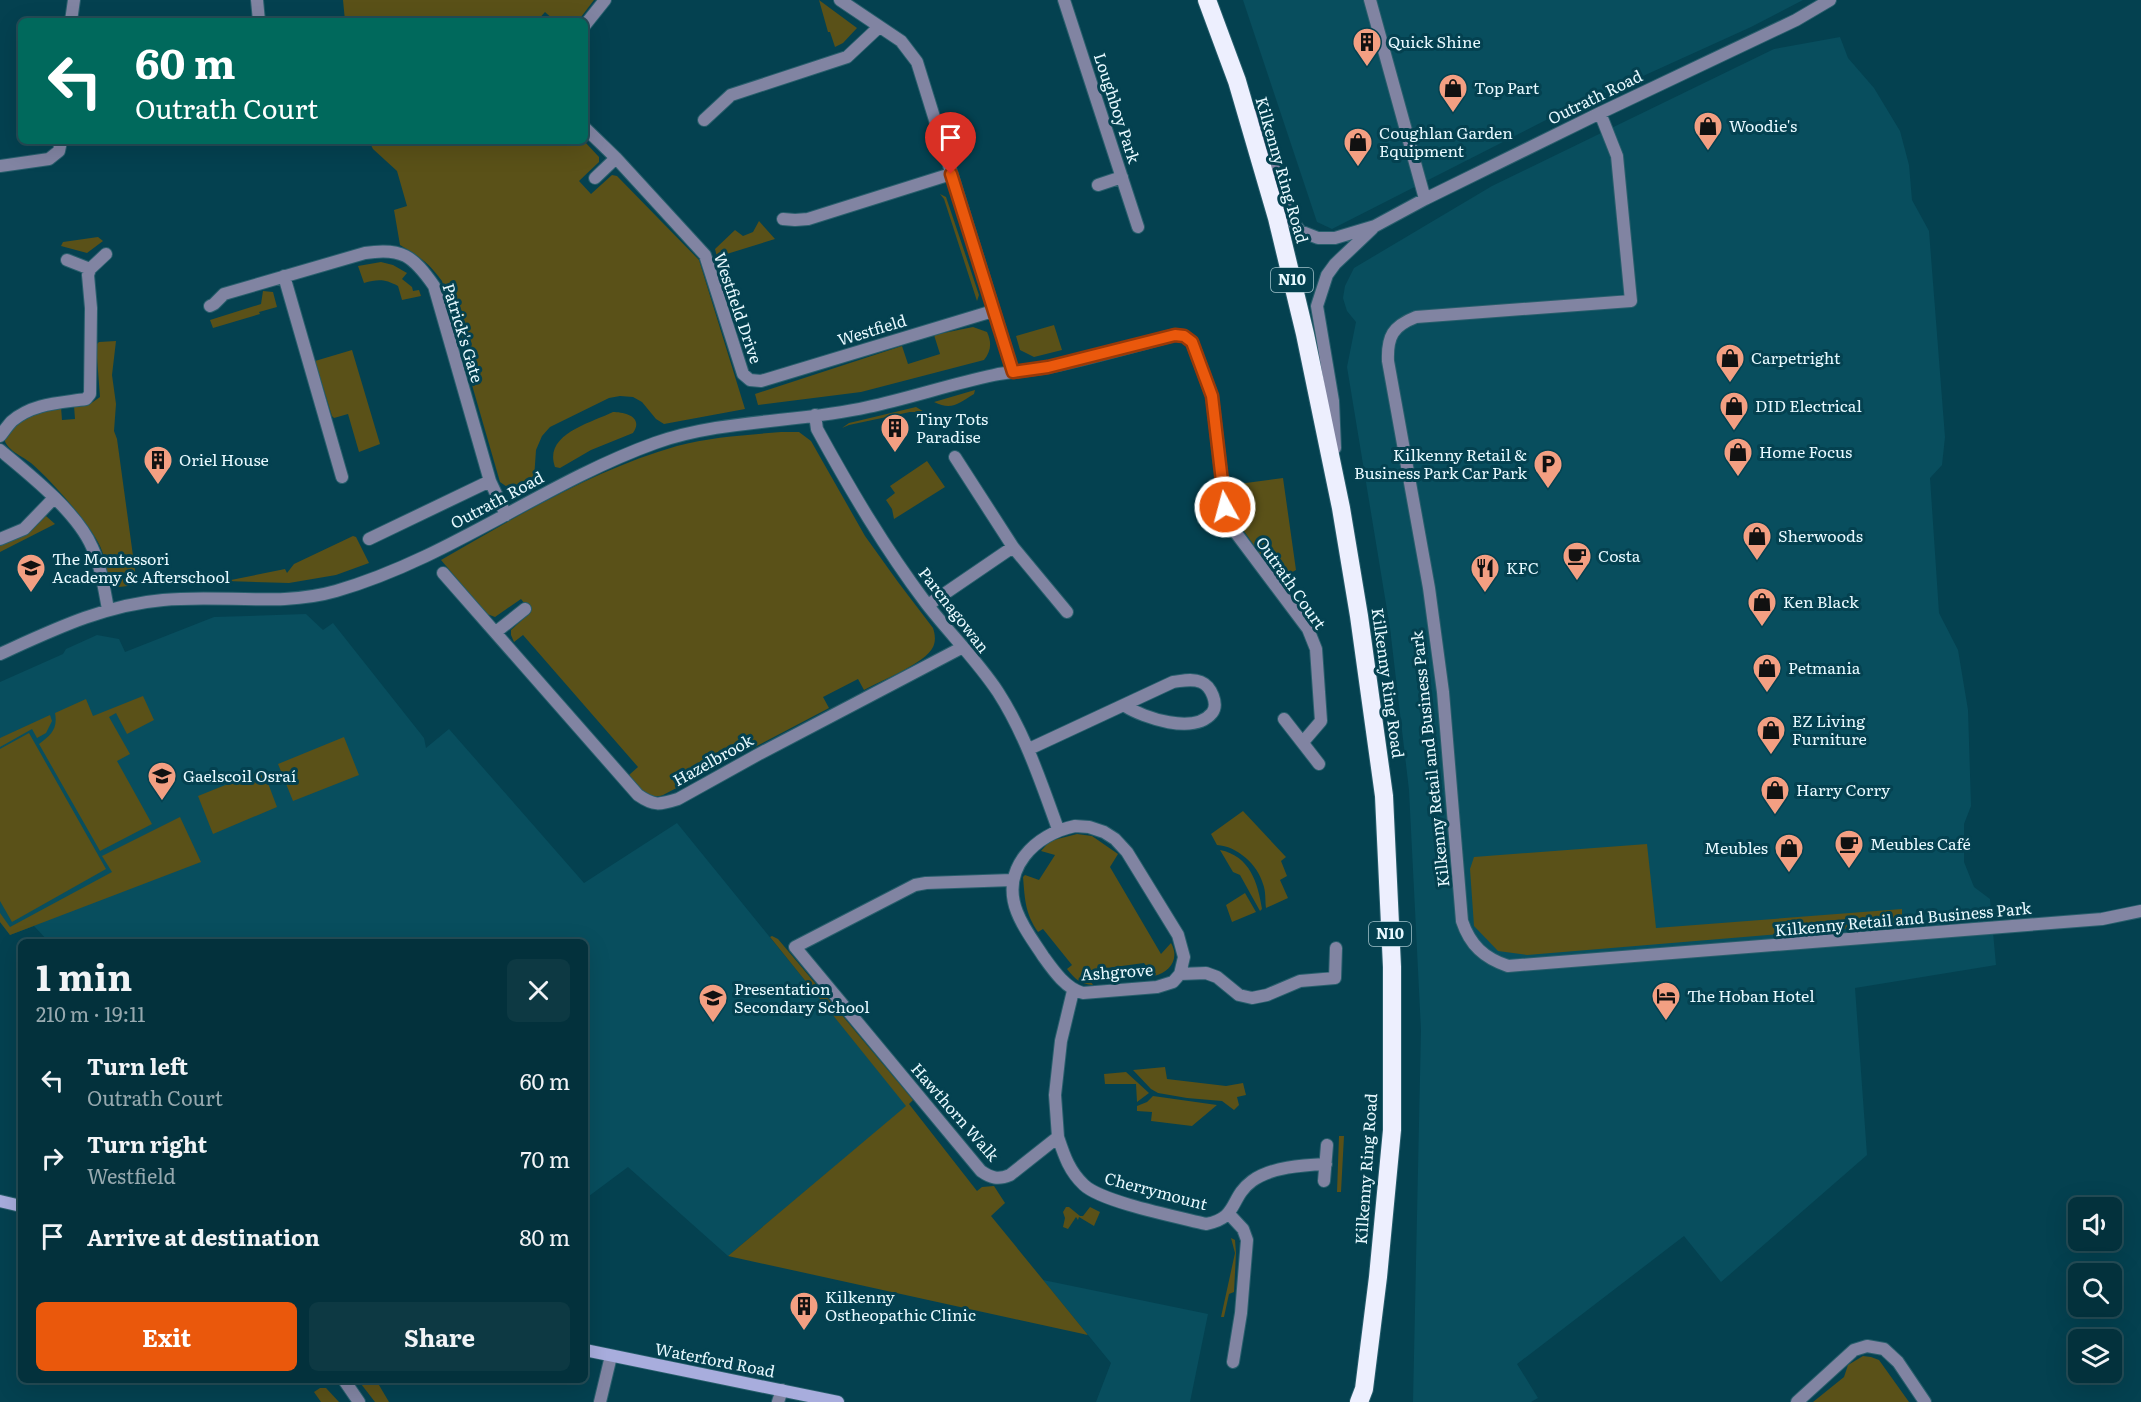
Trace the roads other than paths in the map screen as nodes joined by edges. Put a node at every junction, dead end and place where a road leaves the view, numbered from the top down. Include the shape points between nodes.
1 (74, 0) edge
2 (257, 0) edge
3 (605, 0) edge
4 (840, 0) edge
5 (1064, 0) edge
6 (1208, 0) edge
7 (1370, 0) edge
8 (1830, 0) edge
9 (71, 18) edge
10 (259, 18) edge
11 (588, 21) edge
12 (879, 27) junction
13 (1237, 81) junction
14 (1600, 113) junction
15 (704, 120) dead end
16 (588, 131) edge
17 (61, 144) edge
18 (616, 158) junction
19 (0, 166) edge
20 (951, 174) junction
21 (1122, 177) junction
22 (595, 178) dead end
23 (1098, 184) dead end
24 (1425, 199) junction
25 (783, 219) dead end
26 (1375, 226) junction
27 (1138, 227) dead end
28 (106, 254) dead end
29 (67, 260) dead end
30 (90, 269) junction
31 (284, 276) junction
32 (210, 306) dead end
33 (993, 310) junction
34 (1013, 372) junction
35 (760, 381) joint
36 (815, 415) junction
37 (0, 436) edge
38 (0, 450) edge
39 (955, 457) dead end
40 (342, 477) dead end
41 (490, 481) junction
42 (1336, 481) junction
43 (54, 498) junction
44 (506, 515) junction
45 (0, 539) edge
46 (369, 539) dead end
47 (1013, 547) junction
48 (443, 573) dead end
49 (928, 605) junction
50 (108, 609) junction
51 (525, 609) dead end
52 (1066, 612) dead end
53 (496, 632) junction
54 (963, 647) junction
55 (0, 654) edge
56 (1125, 706) junction
57 (1284, 719) dead end
58 (1303, 741) junction
59 (1029, 749) junction
60 (1319, 764) dead end
61 (1058, 829) junction
62 (1012, 880) junction
63 (2141, 912) edge
64 (1336, 948) dead end
65 (1180, 974) junction
66 (1073, 991) junction
67 (1059, 1137) junction
68 (1327, 1145) dead end
69 (1326, 1164) junction
70 (1324, 1181) dead end
71 (0, 1201) edge
72 (18, 1205) edge
73 (1229, 1214) junction
74 (588, 1351) edge
75 (611, 1356) junction
76 (1233, 1362) dead end
77 (346, 1383) edge
78 (780, 1396) edge
79 (1363, 1398) edge
80 (359, 1402) edge
81 (600, 1402) edge
82 (838, 1402) edge
83 (1797, 1402) edge
84 (1925, 1402) edge

1 - 9 street
2 - 10 street
3 - 11 street
4 - 12 street
5 - 21 street, Loughboy Park
6 - 13 highway, Kilkenny Ring Road / N10
7 - 24 street
8 - 14 street, Outrath Road
12 - 15 street via 847,57 731,95
12 - 20 street via 901,41 917,62
13 - 26 street, Outrath Road via 1264,135 1288,215 1300,231 1318,238 1335,238
13 - 42 highway, Kilkenny Ring Road / N10 via 1277,218
14 - 24 street, Outrath Road
14 - 63 street, Kilkenny Retail and Business Park via 1617,156 1631,301 1416,317 1392,333 1387,347 1441,673 1466,934 1491,961 1508,966 2102,919
16 - 18 street, Westfield Drive
17 - 19 street via 49,159
18 - 22 street
18 - 35 street, Westfield Drive via 705,255 743,374
20 - 25 street via 808,219
20 - 33 street
21 - 23 street
21 - 27 street, Loughboy Park
24 - 26 street, Outrath Road
26 - 42 street, Outrath Road via 1327,275 1317,306 1333,401
28 - 30 street
29 - 30 street
30 - 37 street via 90,394 86,399 29,411 12,421
31 - 32 street, Patrick's Gate via 224,294
31 - 40 street
31 - 41 street, Patrick's Gate via 387,250 420,266 434,286
33 - 34 street
33 - 35 street, Westfield
34 - 36 street, Outrath Road via 867,408
34 - 58 street, Outrath Court via 1175,335 1192,342 1212,396 1225,507 1233,529 1308,630 1316,649 1321,721
36 - 44 street, Outrath Road via 699,431 656,443 605,463
36 - 49 street, Parcnagowan via 818,429 861,508
38 - 43 street
39 - 47 street
41 - 44 street, Patrick's Gate
41 - 46 street
42 - 79 highway, Kilkenny Ring Road / N10 via 1383,795 1392,967 1392,1130
43 - 45 street via 24,529
43 - 50 street via 92,546
44 - 50 street, Outrath Road via 379,578 331,592 284,598 162,600
47 - 49 street
47 - 52 street
48 - 53 street, Hazelbrook
49 - 54 street, Parcnagowan
50 - 55 street, Outrath Road
51 - 53 street
53 - 54 street, Hazelbrook via 638,795 651,804 678,799
54 - 59 street, Parcnagowan via 998,692
56 - 56 street via 1173,682 1188,679 1201,681 1214,699 1210,716 1185,724 1165,722
56 - 59 street
57 - 58 street
58 - 60 street
59 - 61 street, Parcnagowan
61 - 62 street via 1032,846
61 - 65 street via 1075,826 1104,832 1127,852 1178,935 1184,957
62 - 66 street, Ashgrove via 1015,910 1023,925
62 - 67 street, Hawthorn Walk via 915,885 795,947 981,1171 992,1178 1010,1175
64 - 65 street via 1335,978 1300,981 1252,998 1239,995 1206,973
65 - 66 street, Ashgrove via 1173,982 1157,987
66 - 67 street via 1061,1041 1055,1095
67 - 73 street, Cherrymount via 1067,1164 1084,1186 1105,1198 1206,1224
68 - 69 street
69 - 70 street
69 - 73 street, Cherrymount via 1273,1172 1253,1180
71 - 72 main road
73 - 76 street via 1247,1240
74 - 75 main road, Waterford Road
75 - 78 main road, Waterford Road
75 - 81 street
77 - 80 street
78 - 82 main road, Waterford Road
83 - 84 street via 1854,1350 1867,1346 1884,1349 1898,1362

